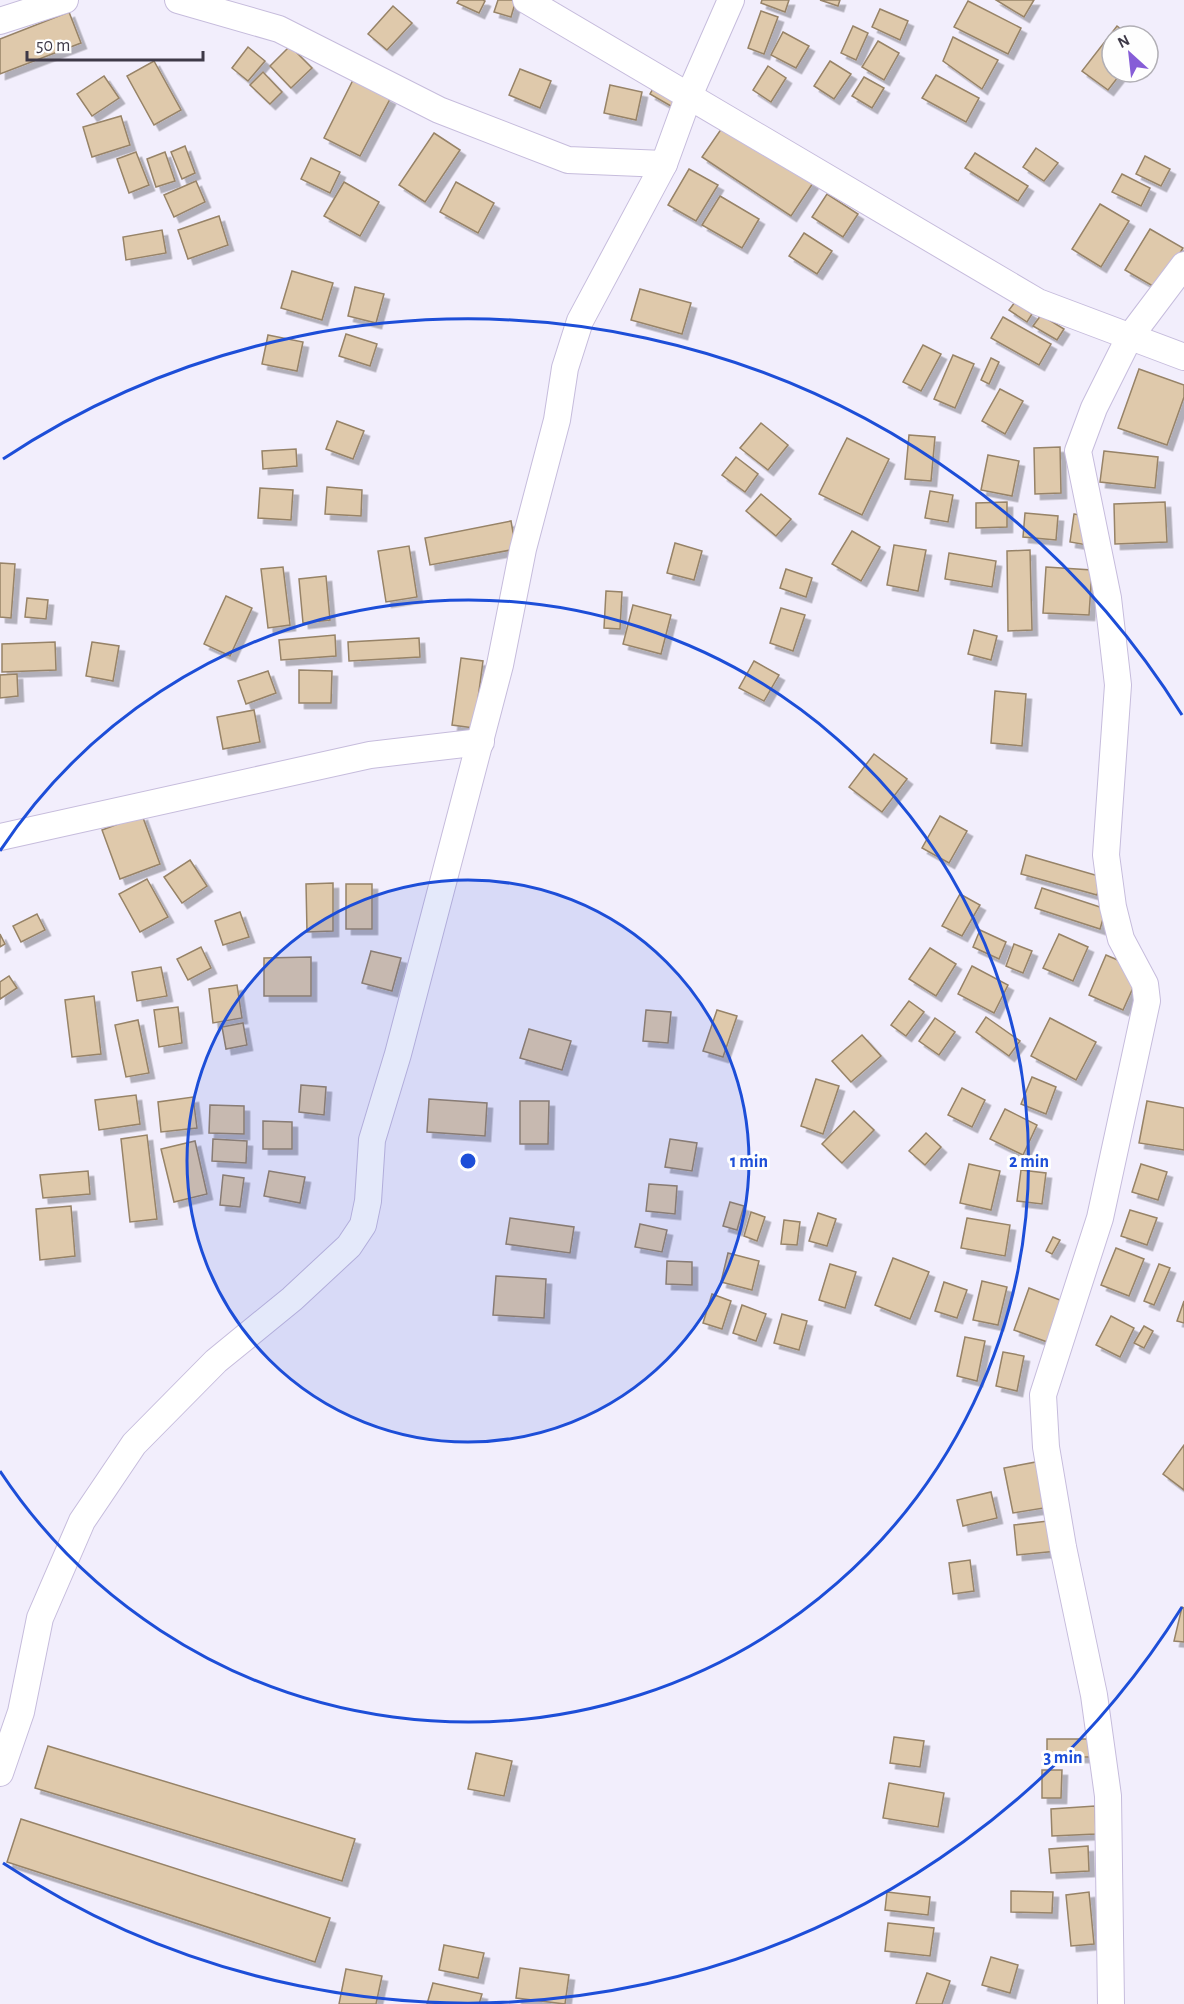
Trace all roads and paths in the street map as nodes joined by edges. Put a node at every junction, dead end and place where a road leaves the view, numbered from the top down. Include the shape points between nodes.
1 (65, 0) edge
2 (178, 0) edge
3 (526, 0) edge
4 (731, 0) edge
5 (0, 21) edge
6 (688, 98) junction
7 (664, 164) junction
8 (1184, 265) edge
9 (1129, 338) junction
10 (1184, 357) edge
11 (480, 741) junction
12 (0, 837) edge
13 (0, 1773) edge
14 (1111, 2004) edge

1 - 5 street
2 - 7 street via 279,29 439,110 568,160
3 - 6 street
4 - 6 street
6 - 7 street
6 - 9 street via 1038,302
7 - 11 street via 580,321 565,368 557,420
8 - 9 street
9 - 10 street
9 - 14 street via 1094,408 1078,451 1108,598 1118,685 1106,855 1121,939 1145,984 1148,1001 1100,1218 1043,1395 1046,1447 1094,1695 1108,1796
11 - 12 street via 369,754
11 - 13 street via 372,1140 363,1225 349,1246 216,1361 134,1444 88,1512 40,1618 21,1712

